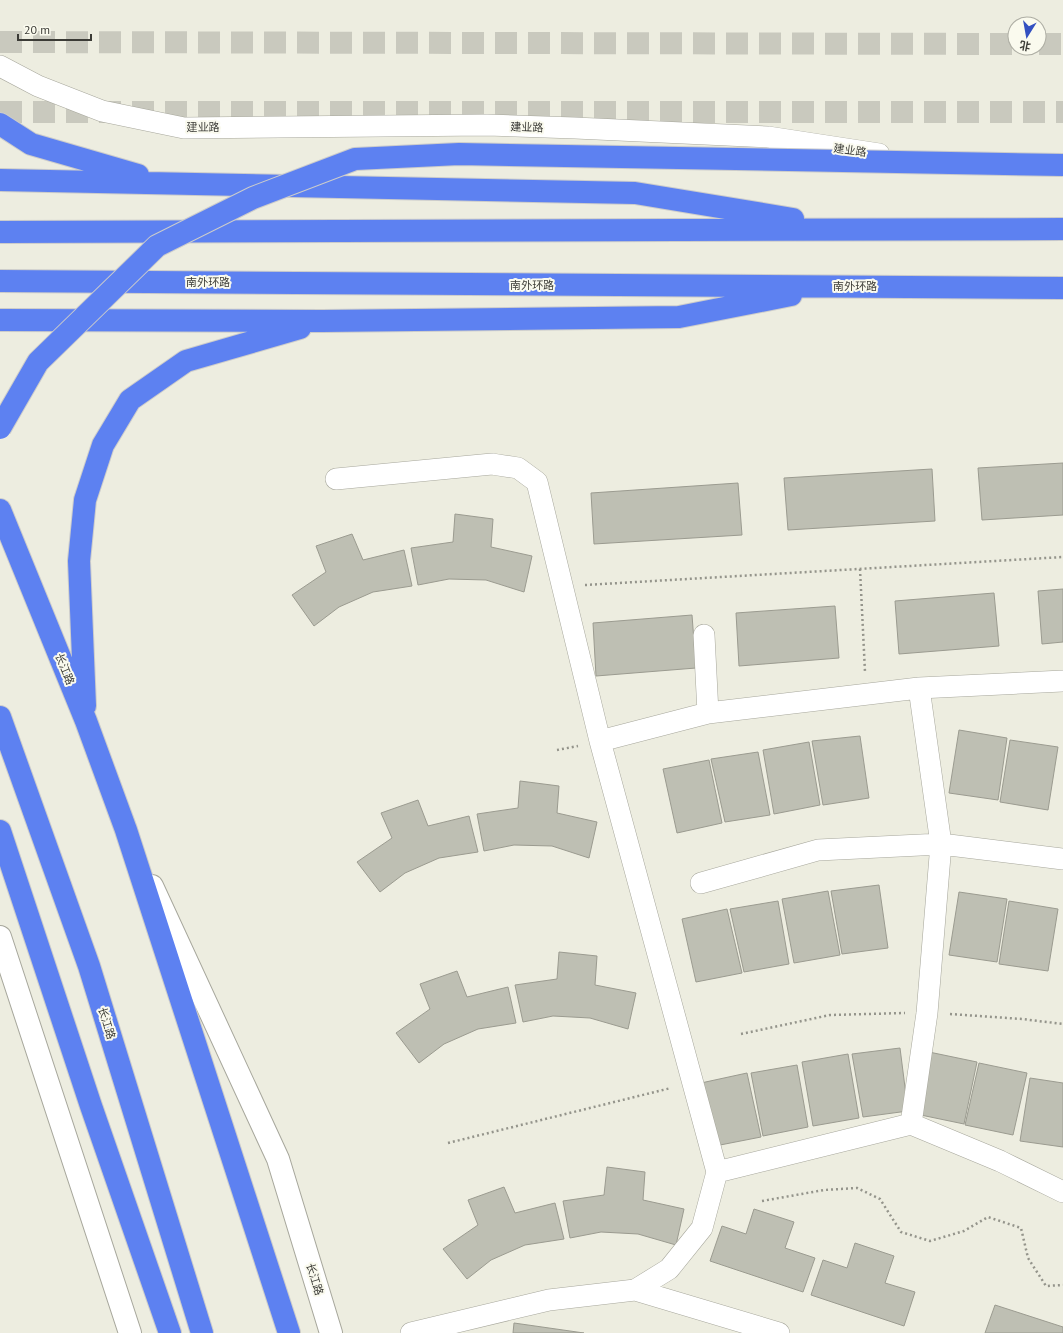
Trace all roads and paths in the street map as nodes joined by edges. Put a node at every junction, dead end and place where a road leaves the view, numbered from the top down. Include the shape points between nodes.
1 (0, 66) edge
2 (0, 124) edge
3 (1063, 166) edge
4 (0, 180) edge
5 (168, 184) junction
6 (1063, 228) edge
7 (855, 229) junction
8 (0, 232) edge
9 (0, 281) edge
10 (840, 286) junction
11 (1063, 288) edge
12 (0, 320) edge
13 (322, 321) junction
14 (0, 428) edge
15 (336, 479) dead end
16 (0, 510) edge
17 (1063, 557) edge
18 (860, 569) junction
19 (563, 586) junction
20 (704, 635) dead end
21 (1063, 681) edge
22 (919, 688) junction
23 (866, 695) junction
24 (708, 713) junction
25 (0, 717) edge
26 (86, 721) junction
27 (600, 741) junction
28 (0, 758) edge
29 (40, 827) junction
30 (126, 830) junction
31 (0, 831) edge
32 (941, 844) junction
33 (1063, 859) edge
34 (701, 883) dead end
35 (0, 937) edge
36 (927, 1013) junction
37 (1063, 1024) edge
38 (742, 1034) dead end
39 (692, 1083) junction
40 (911, 1124) junction
41 (448, 1143) dead end
42 (717, 1172) junction
43 (1063, 1192) edge
44 (762, 1201) dead end
45 (1063, 1285) edge
46 (636, 1290) junction
47 (130, 1333) edge
48 (170, 1333) edge
49 (202, 1333) edge
50 (289, 1333) edge
51 (331, 1333) edge
52 (411, 1333) edge
53 (779, 1333) edge

1 - 3 street, 建业路 via 38,86 102,111 184,128 487,125 752,136 972,165
2 - 5 highway via 31,144
3 - 14 highway, bridge via 459,154 354,159 253,198 157,246 38,362
4 - 5 highway
5 - 7 highway via 635,193
6 - 7 highway
7 - 8 highway
9 - 10 highway, 南外环路
10 - 11 highway, 南外环路
10 - 13 highway via 679,317
12 - 13 highway
13 - 26 highway via 186,361 130,400 103,445 85,500 79,561
15 - 19 street via 492,464 518,468 537,482
16 - 26 highway, 长江路
17 - 18 path
18 - 19 path
18 - 23 path
19 - 27 street
20 - 24 street
21 - 22 street
22 - 23 street
22 - 32 street
23 - 24 street
24 - 27 street
25 - 29 highway, 长江路
26 - 30 highway, 长江路
27 - 39 street
28 - 29 highway
29 - 49 highway, 长江路 via 89,966
30 - 50 highway, 长江路
30 - 51 main road, 长江路 via 278,1159
31 - 48 highway via 91,1106
32 - 33 street
32 - 34 street via 818,850
32 - 36 street
35 - 47 main road
36 - 37 path
36 - 38 path via 830,1015
36 - 40 street
39 - 41 path
39 - 42 street
40 - 42 street
40 - 43 street via 1000,1161
42 - 46 street via 702,1228 669,1269
44 - 45 path via 824,1190 857,1188 880,1199 901,1232 930,1241 964,1232 988,1217 1021,1228 1028,1258 1046,1286
46 - 52 street via 549,1300
46 - 53 street

